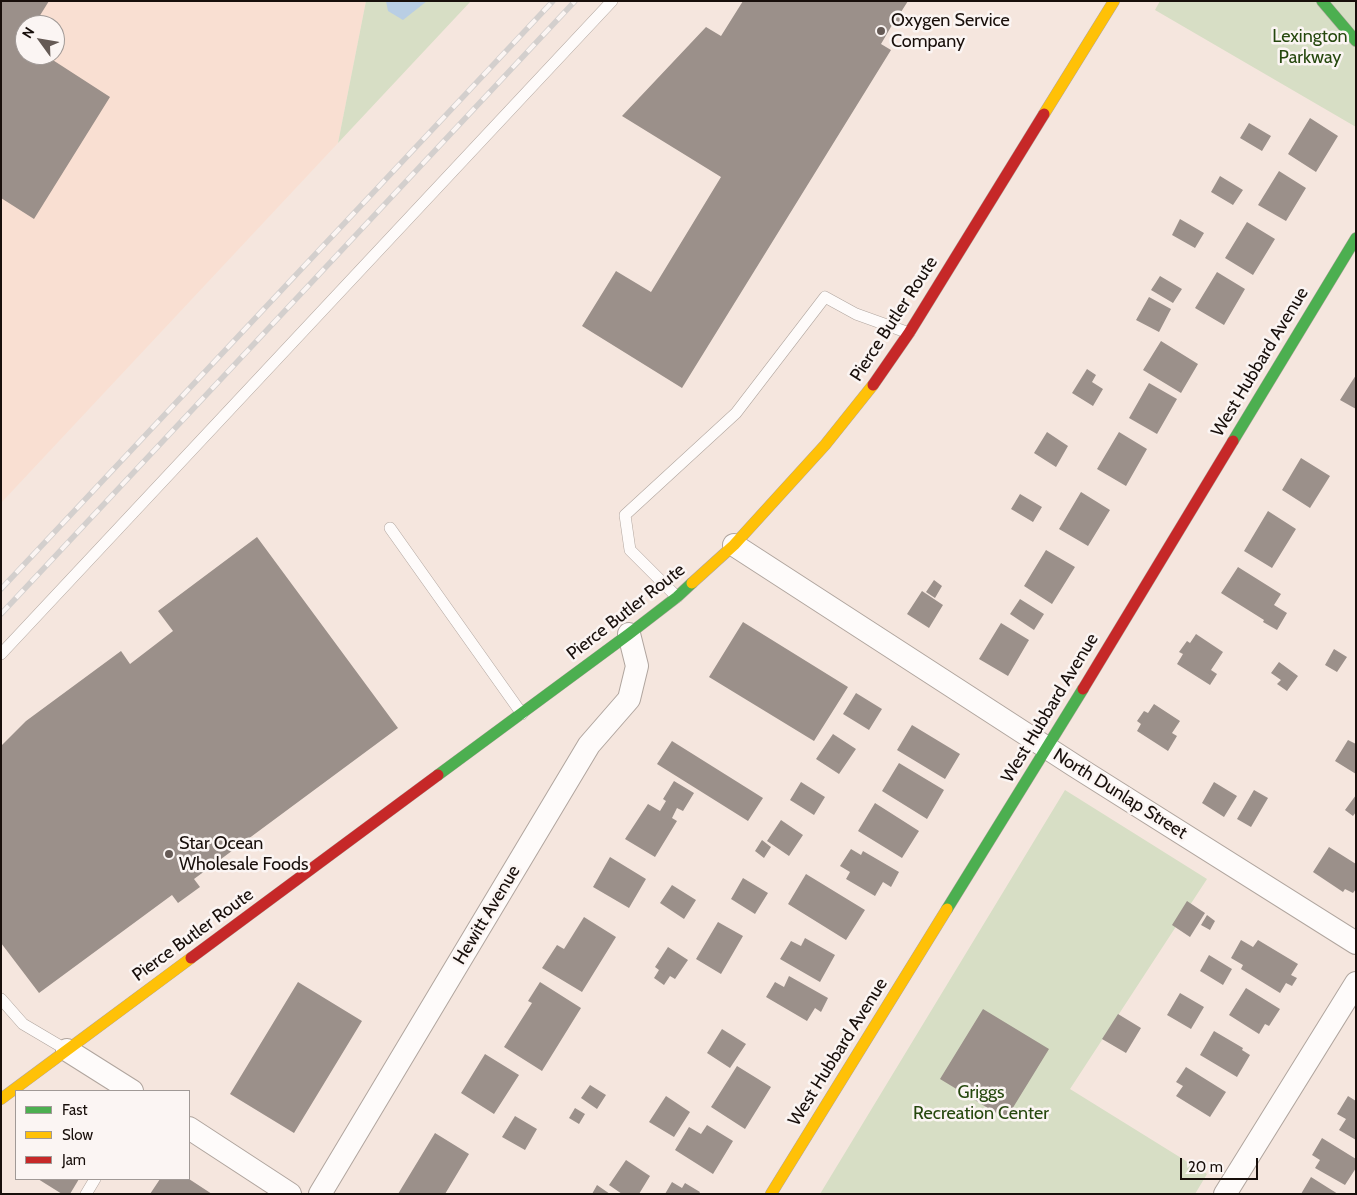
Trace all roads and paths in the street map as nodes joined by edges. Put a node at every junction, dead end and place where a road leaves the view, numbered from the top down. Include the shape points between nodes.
1 (612, 1) edge
2 (1114, 1) edge
3 (1322, 1) edge
4 (1356, 41) edge
5 (1356, 238) edge
6 (909, 333) junction
7 (390, 528) dead end
8 (734, 544) junction
9 (677, 597) junction
10 (630, 634) junction
11 (1, 654) edge
12 (522, 714) junction
13 (1047, 748) junction
14 (1356, 943) edge
15 (1356, 983) edge
16 (1, 1000) edge
17 (67, 1050) junction
18 (130, 1090) edge
19 (1, 1099) edge
20 (190, 1129) edge
21 (94, 1180) edge
22 (86, 1194) edge
23 (290, 1194) edge
24 (320, 1194) edge
25 (771, 1194) edge
26 (1225, 1194) edge

1 - 11 lane
2 - 6 main road, Pierce Butler Route
3 - 4 main road
5 - 13 main road, West Hubbard Avenue
6 - 8 main road, Pierce Butler Route via 825,446
6 - 9 lane via 856,314 825,298 736,413 625,515 630,550
7 - 12 lane
8 - 9 main road, Pierce Butler Route
8 - 13 street, North Dunlap Street
9 - 10 main road, Pierce Butler Route
10 - 12 main road, Pierce Butler Route
10 - 24 street, Hewitt Avenue via 636,666 629,699 589,745
12 - 17 main road, Pierce Butler Route
13 - 14 street, North Dunlap Street
13 - 25 main road, West Hubbard Avenue
15 - 26 street
16 - 17 lane via 23,1024
17 - 18 street
17 - 19 main road, Pierce Butler Route
20 - 23 street
21 - 22 lane

